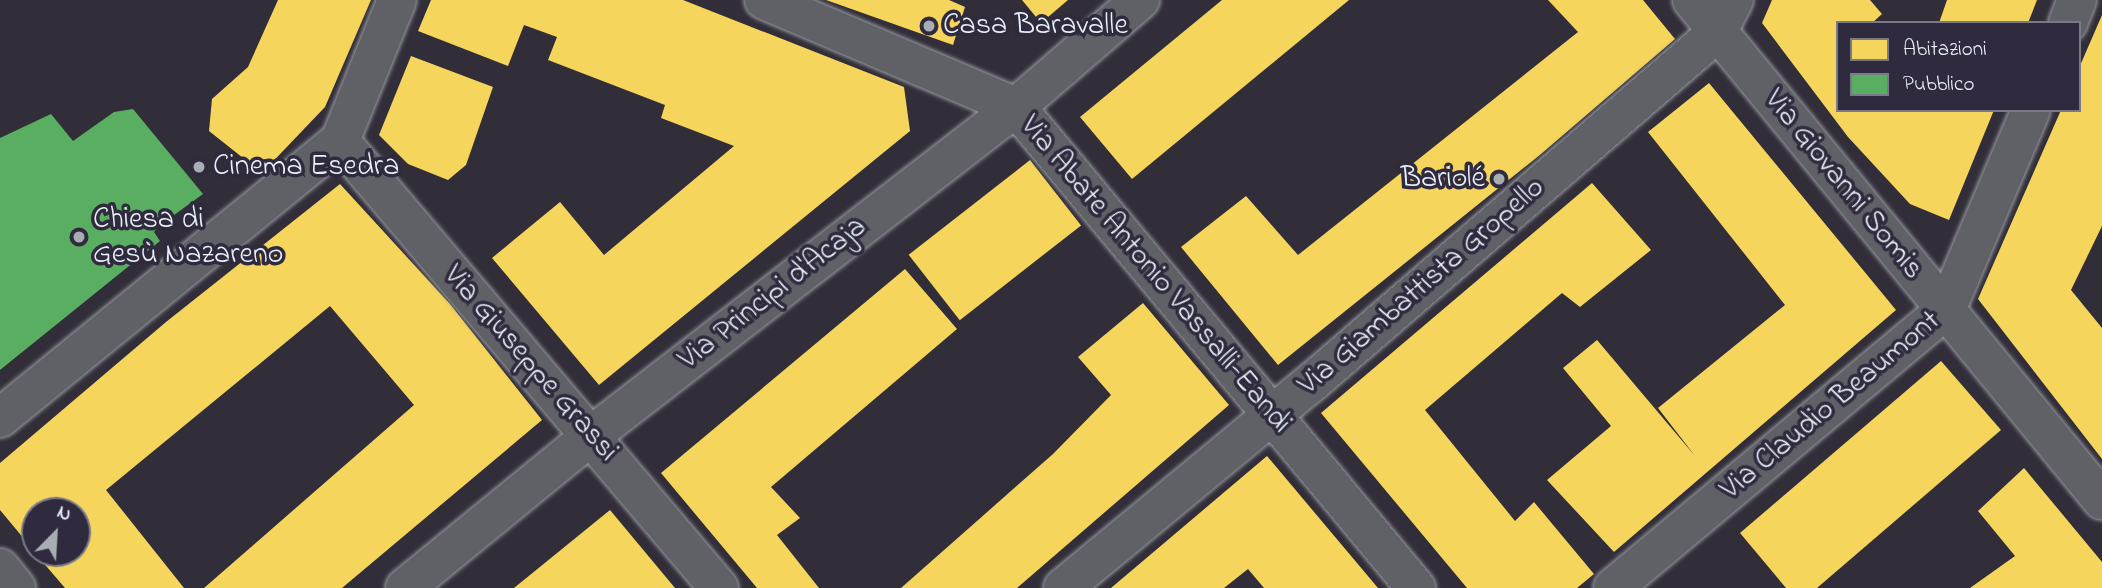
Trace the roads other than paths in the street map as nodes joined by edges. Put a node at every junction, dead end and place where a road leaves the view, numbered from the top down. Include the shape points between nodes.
1 (397, 0) edge
2 (1140, 0) edge
3 (1692, 0) edge
4 (2077, 0) edge
5 (783, 3) edge
6 (1726, 15) edge
7 (2069, 21) edge
8 (1016, 107) junction
9 (2031, 112) edge
10 (340, 141) junction
11 (1946, 310) junction
12 (1273, 415) junction
13 (0, 418) edge
14 (592, 435) junction
15 (2102, 500) edge
16 (0, 568) edge
17 (16, 588) edge
18 (405, 588) edge
19 (719, 588) edge
20 (1063, 588) edge
21 (1416, 588) edge
22 (1613, 588) edge

1 - 10 street
2 - 8 street, Via Principi d'Acaja
3 - 6 street, Via Giovanni Somis
4 - 7 street
5 - 8 street, Via Abate Antonio Vassalli-Eandi
6 - 11 street, Via Giovanni Somis
6 - 12 street, Via Giambattista Gropello
8 - 12 street, Via Abate Antonio Vassalli-Eandi
8 - 14 street, Via Principi d'Acaja
9 - 11 street, Via Claudio Beaumont
10 - 13 street
10 - 14 street, Via Giuseppe Grassi
11 - 15 street, Via Giovanni Somis
11 - 22 street, Via Claudio Beaumont
12 - 20 street, Via Giambattista Gropello
12 - 21 street, Via Abate Antonio Vassalli-Eandi
14 - 18 street, Via Principi d'Acaja
14 - 19 street, Via Giuseppe Grassi
16 - 17 street

